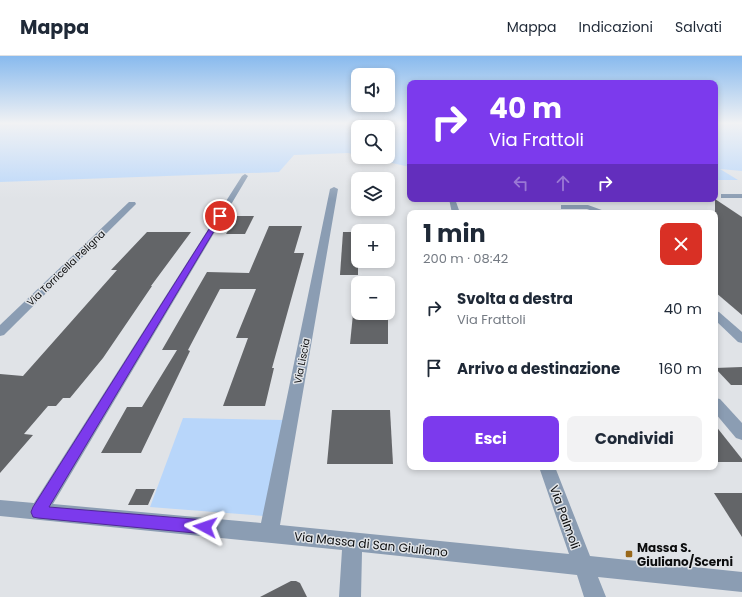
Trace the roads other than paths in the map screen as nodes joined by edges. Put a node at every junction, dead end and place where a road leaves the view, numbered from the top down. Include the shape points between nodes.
1 (245, 176) dead end
2 (334, 189) dead end
3 (724, 196) dead end
4 (742, 196) edge
5 (132, 204) dead end
6 (564, 207) dead end
7 (597, 210) edge
8 (718, 317) edge
9 (0, 332) edge
10 (742, 339) edge
11 (718, 406) edge
12 (742, 434) edge
13 (549, 470) edge
14 (0, 508) edge
15 (38, 512) junction
16 (269, 533) junction
17 (352, 542) junction
18 (583, 566) junction
19 (742, 582) edge
20 (350, 597) edge
21 (595, 597) edge

1 - 15 street
2 - 16 street, Via Liscia
3 - 4 street
5 - 9 street, Via Torricella Peligna
6 - 7 street via 588,207
8 - 10 street
11 - 12 street
13 - 18 street, Via Palmoli
14 - 15 street, Via Massa di San Giuliano
15 - 16 street, Via Massa di San Giuliano
16 - 17 street, Via Massa di San Giuliano
17 - 18 street, Via Massa di San Giuliano
17 - 20 street
18 - 19 street, Via Massa di San Giuliano
18 - 21 street, Via Palmoli

